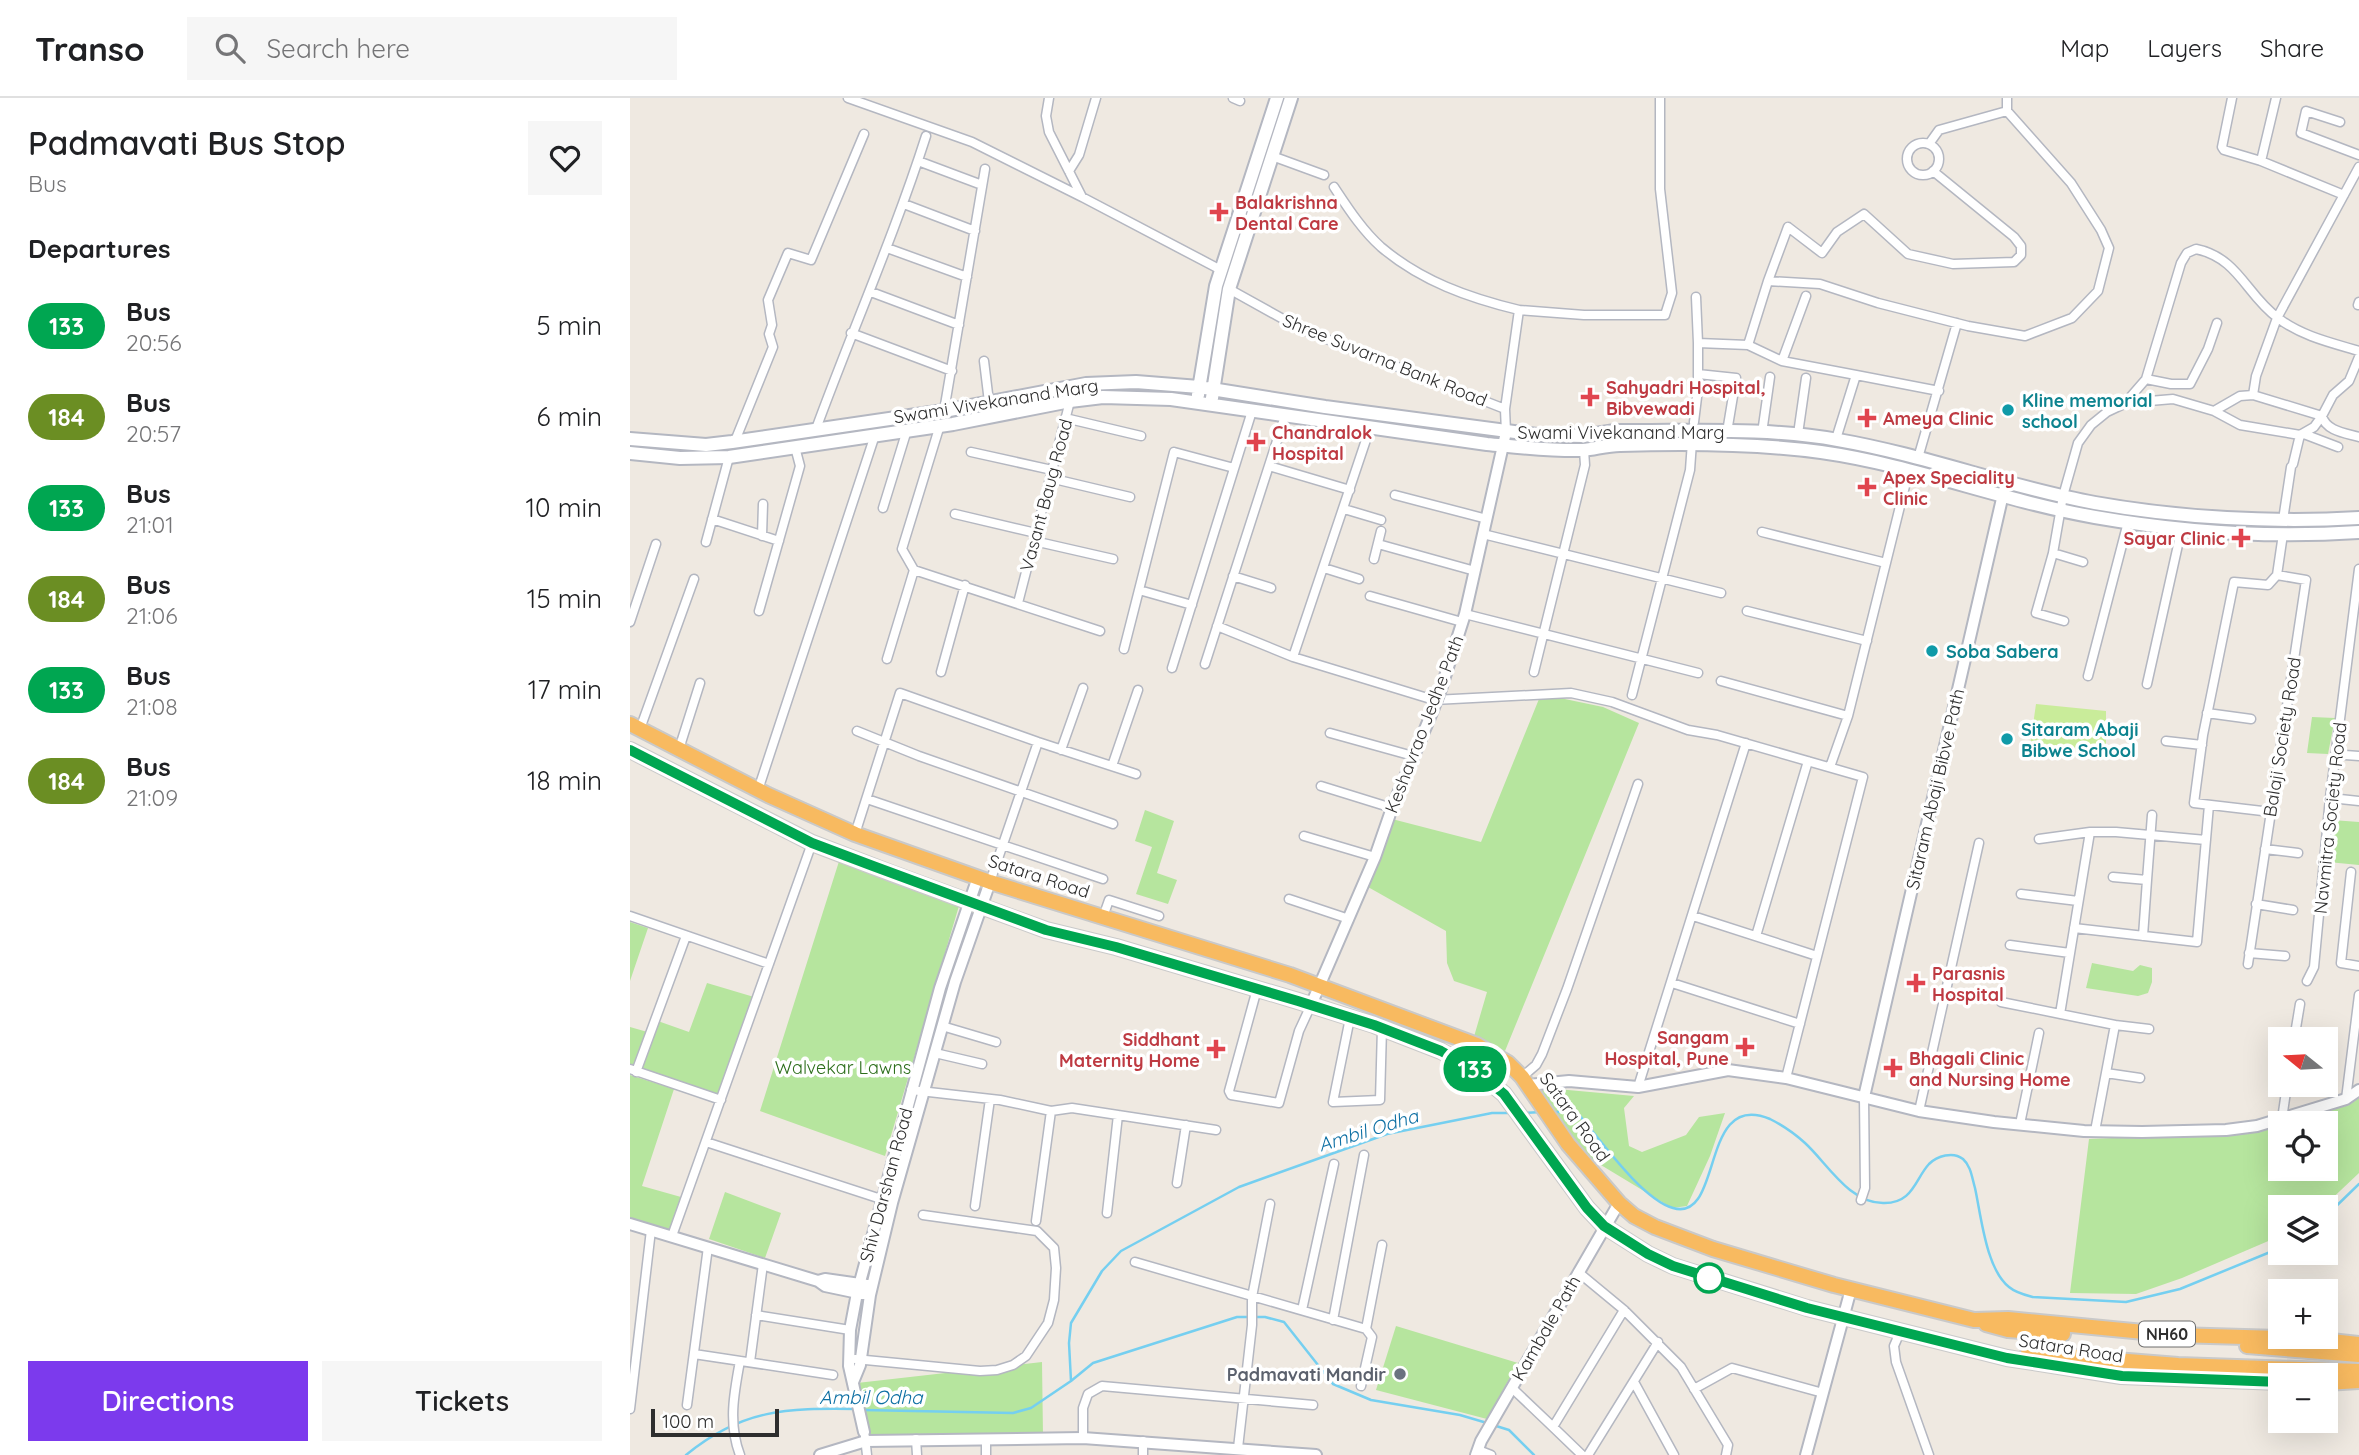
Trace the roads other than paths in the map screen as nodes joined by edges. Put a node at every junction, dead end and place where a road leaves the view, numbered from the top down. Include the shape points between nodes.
1 (848, 98) edge
2 (1049, 98) edge
3 (1096, 98) edge
4 (1277, 98) edge
5 (1291, 98) edge
6 (1660, 98) edge
7 (2007, 98) edge
8 (2232, 98) edge
9 (2276, 98) edge
10 (2007, 111) junction
11 (2340, 122) dead end
12 (864, 134) dead end
13 (926, 136) dead end
14 (1929, 144) junction
15 (2359, 155) edge
16 (1272, 156) junction
17 (918, 161) junction
18 (2261, 161) junction
19 (2359, 167) edge
20 (985, 169) dead end
21 (1069, 171) junction
22 (1933, 171) junction
23 (1324, 175) dead end
24 (982, 184) junction
25 (1334, 187) dead end
26 (2344, 195) junction
27 (1082, 197) junction
28 (904, 204) junction
29 (975, 231) junction
30 (887, 248) junction
31 (1221, 270) junction
32 (967, 277) junction
33 (1768, 281) junction
34 (1229, 289) junction
35 (871, 292) junction
36 (1806, 296) dead end
37 (1696, 298) dead end
38 (1519, 310) junction
39 (2277, 318) junction
40 (1957, 323) junction
41 (2217, 323) dead end
42 (959, 325) junction
43 (851, 333) junction
44 (1698, 343) junction
45 (1748, 345) junction
46 (2359, 351) edge
47 (2359, 357) edge
48 (984, 361) dead end
49 (1782, 361) junction
50 (952, 371) junction
51 (1698, 374) junction
52 (1856, 375) junction
53 (1770, 377) dead end
54 (1806, 378) dead end
55 (2146, 379) junction
56 (1086, 384) junction
57 (1067, 387) junction
58 (1199, 387) junction
59 (1213, 390) junction
60 (1939, 391) junction
61 (2253, 395) junction
62 (1088, 399) junction
63 (1070, 401) junction
64 (989, 402) junction
65 (1197, 402) junction
66 (2126, 403) junction
67 (1211, 404) junction
68 (1506, 409) junction
69 (944, 411) junction
70 (1252, 411) junction
71 (2214, 411) junction
72 (1285, 416) junction
73 (2322, 416) junction
74 (1065, 418) junction
75 (940, 425) junction
76 (1370, 428) junction
77 (816, 429) junction
78 (907, 430) junction
79 (1506, 432) junction
80 (1693, 432) junction
81 (1727, 432) junction
82 (1762, 433) junction
83 (2302, 434) junction
84 (875, 435) junction
85 (1798, 435) junction
86 (1141, 436) dead end
87 (2359, 437) edge
88 (630, 439) edge
89 (1836, 439) junction
90 (735, 441) junction
91 (1503, 445) junction
92 (795, 447) junction
93 (2338, 447) dead end
94 (1584, 450) junction
95 (971, 452) dead end
96 (630, 453) edge
97 (729, 457) junction
98 (1919, 458) junction
99 (1269, 467) junction
100 (1234, 468) junction
101 (1909, 470) junction
102 (1051, 474) junction
103 (2007, 481) junction
104 (1350, 490) junction
105 (1395, 495) dead end
106 (2003, 495) junction
107 (1130, 497) dead end
108 (2062, 503) junction
109 (763, 504) dead end
110 (883, 508) dead end
111 (1343, 509) junction
112 (955, 514) dead end
113 (2359, 518) edge
114 (712, 519) junction
115 (1487, 519) junction
116 (1381, 520) dead end
117 (2283, 520) junction
118 (2128, 522) junction
119 (2182, 527) junction
120 (1381, 531) dead end
121 (1762, 532) dead end
122 (2359, 532) edge
123 (1483, 534) junction
124 (2283, 534) junction
125 (762, 536) junction
126 (1035, 537) junction
127 (779, 541) junction
128 (706, 542) dead end
129 (656, 544) dead end
130 (1378, 544) junction
131 (2053, 553) junction
132 (1563, 555) junction
133 (1113, 559) dead end
134 (1374, 559) dead end
135 (2083, 562) dead end
136 (1886, 563) junction
137 (1324, 568) junction
138 (2359, 569) edge
139 (915, 570) junction
140 (1475, 571) junction
141 (2277, 575) junction
142 (1233, 576) junction
143 (1662, 578) junction
144 (694, 579) dead end
145 (1359, 579) dead end
146 (965, 585) junction
147 (1271, 588) dead end
148 (1139, 590) junction
149 (1721, 593) dead end
150 (1370, 596) dead end
151 (1018, 603) junction
152 (1192, 605) junction
153 (759, 611) dead end
154 (1747, 611) dead end
155 (1463, 618) junction
156 (2064, 621) dead end
157 (630, 622) edge
158 (1217, 626) junction
159 (1100, 631) dead end
160 (2354, 631) edge
161 (1542, 632) junction
162 (1867, 642) junction
163 (1124, 649) dead end
164 (1293, 657) junction
165 (1642, 658) junction
166 (887, 659) dead end
167 (1205, 664) dead end
168 (1172, 668) dead end
169 (941, 672) dead end
170 (1534, 672) dead end
171 (1698, 673) dead end
172 (2088, 676) dead end
173 (1721, 681) dead end
174 (700, 683) dead end
175 (2147, 684) dead end
176 (1083, 688) dead end
177 (1138, 690) dead end
178 (1632, 695) dead end
179 (2207, 713) junction
180 (1848, 716) junction
181 (2250, 719) dead end
182 (635, 727) edge
183 (857, 731) dead end
184 (1330, 733) dead end
185 (2166, 741) dead end
186 (885, 742) junction
187 (1038, 742) junction
188 (1746, 743) junction
189 (2202, 745) junction
190 (679, 749) junction
191 (630, 750) edge
192 (1061, 750) junction
193 (2345, 755) dead end
194 (1413, 756) junction
195 (2359, 756) edge
196 (1808, 761) junction
197 (1112, 766) junction
198 (1830, 767) junction
199 (1136, 774) dead end
200 (1638, 785) dead end
201 (1321, 786) dead end
202 (758, 790) junction
203 (1020, 793) junction
204 (867, 799) junction
205 (2340, 799) dead end
206 (2359, 801) edge
207 (2209, 804) junction
208 (1392, 808) junction
209 (2270, 812) junction
210 (2152, 815) dead end
211 (1113, 824) dead end
212 (2090, 832) junction
213 (855, 834) junction
214 (2151, 835) junction
215 (1304, 836) dead end
216 (2039, 839) dead end
217 (2206, 841) junction
218 (812, 843) junction
219 (1979, 843) dead end
220 (1004, 845) junction
221 (2265, 849) junction
222 (2298, 853) dead end
223 (1375, 857) junction
224 (2351, 872) dead end
225 (2113, 877) dead end
226 (1103, 878) dead end
227 (984, 880) junction
228 (2147, 880) junction
229 (2021, 894) dead end
230 (1289, 899) dead end
231 (2078, 901) junction
232 (975, 904) junction
233 (2256, 904) junction
234 (2293, 909) dead end
235 (1693, 915) junction
236 (630, 916) edge
237 (1159, 916) dead end
238 (1103, 917) junction
239 (1349, 919) junction
240 (2074, 928) junction
241 (686, 936) junction
242 (1756, 936) junction
243 (2143, 936) junction
244 (2010, 945) dead end
245 (2070, 953) junction
246 (2249, 953) junction
247 (1817, 956) junction
248 (2285, 956) dead end
249 (769, 964) junction
250 (2248, 964) dead end
251 (2359, 965) edge
252 (2306, 981) dead end
253 (1672, 983) junction
254 (1320, 985) junction
255 (1257, 989) junction
256 (2359, 995) edge
257 (2001, 1002) dead end
258 (2300, 1004) dead end
259 (1311, 1005) junction
260 (2060, 1014) junction
261 (1350, 1018) junction
262 (1800, 1024) junction
263 (942, 1026) junction
264 (2115, 1026) junction
265 (2296, 1027) edge
266 (1382, 1028) junction
267 (2149, 1029) dead end
268 (2039, 1033) dead end
269 (996, 1042) dead end
270 (935, 1053) junction
271 (982, 1064) dead end
272 (633, 1070) edge
273 (2106, 1073) junction
274 (1786, 1078) junction
275 (2140, 1078) dead end
276 (1528, 1086) junction
277 (1638, 1087) junction
278 (911, 1090) junction
279 (2359, 1090) edge
280 (924, 1092) junction
281 (1864, 1097) junction
282 (990, 1099) junction
283 (2346, 1099) junction
284 (721, 1100) junction
285 (1051, 1111) junction
286 (1919, 1111) junction
287 (2308, 1111) edge
288 (1118, 1115) junction
289 (2268, 1123) edge
290 (2020, 1124) junction
291 (1186, 1125) junction
292 (1216, 1130) dead end
293 (2095, 1131) junction
294 (706, 1142) junction
295 (1364, 1155) dead end
296 (1334, 1164) dead end
297 (1177, 1183) dead end
298 (881, 1199) junction
299 (1861, 1200) dead end
300 (1619, 1203) junction
301 (1270, 1204) dead end
302 (975, 1206) dead end
303 (1107, 1213) dead end
304 (923, 1215) dead end
305 (1036, 1221) dead end
306 (630, 1224) edge
307 (1604, 1226) junction
308 (651, 1230) junction
309 (672, 1236) junction
310 (1382, 1245) dead end
311 (708, 1247) junction
312 (1135, 1262) dead end
313 (763, 1264) junction
314 (1578, 1272) junction
315 (864, 1289) junction
316 (1851, 1289) junction
317 (1252, 1297) junction
318 (1302, 1310) junction
319 (1624, 1310) junction
320 (757, 1315) junction
321 (1844, 1315) junction
322 (1333, 1320) junction
323 (1974, 1320) junction
324 (1366, 1329) junction
325 (850, 1330) junction
326 (1900, 1332) junction
327 (1658, 1342) junction
328 (2359, 1344) edge
329 (1971, 1348) junction
330 (694, 1354) junction
331 (2359, 1354) edge
332 (855, 1359) junction
333 (740, 1361) junction
334 (750, 1362) junction
335 (2359, 1371) edge
336 (833, 1376) dead end
337 (2359, 1381) edge
338 (1634, 1382) junction
339 (2268, 1382) edge
340 (2338, 1382) edge
341 (1361, 1386) dead end
342 (1512, 1388) junction
343 (1695, 1389) junction
344 (1823, 1393) junction
345 (1244, 1398) junction
346 (687, 1405) dead end
347 (1313, 1405) dead end
348 (630, 1409) edge
349 (1553, 1427) junction
350 (865, 1436) junction
351 (1083, 1438) junction
352 (916, 1439) junction
353 (986, 1439) junction
354 (1143, 1441) junction
355 (1238, 1448) junction
356 (1187, 1450) edge
357 (1477, 1452) edge
358 (740, 1455) edge
359 (820, 1455) edge
360 (867, 1455) edge
361 (917, 1455) edge
362 (986, 1455) edge
363 (1143, 1455) edge
364 (1317, 1455) edge
365 (1491, 1455) edge
366 (1581, 1455) edge
367 (1588, 1455) edge
368 (1674, 1455) edge
369 (1726, 1455) edge
370 (1806, 1455) edge
371 (1929, 1455) edge

1 - 27 street via 972,142
2 - 21 street via 1049,132
3 - 21 street via 1079,155
4 - 31 main road
5 - 16 main road
6 - 38 street via 1660,189 1672,293 1665,316
7 - 10 street
8 - 18 street via 2222,147
9 - 18 street
10 - 14 street via 1939,130
10 - 40 street via 2071,183 2109,248 2098,291 2071,317 2025,336
11 - 15 street via 2309,111 2301,133
12 - 90 street via 811,260 788,253 768,300 773,347
13 - 17 street
14 - 22 street via 1939,157
14 - 22 street via 1913,145 1906,160 1914,173
16 - 23 street
16 - 34 main road
17 - 24 street
17 - 28 street
18 - 26 street
19 - 26 street
20 - 24 street
21 - 27 street
22 - 33 street via 2014,237 2021,246 2021,255 2014,262 1953,264 1908,254 1864,214 1837,232 1822,253 1788,227
24 - 29 street
25 - 38 street via 1381,247 1413,269 1451,291
26 - 39 street
27 - 31 street
28 - 29 street
28 - 30 street
29 - 32 street
30 - 32 street
30 - 35 street
31 - 58 main road
32 - 42 street
33 - 40 street via 1820,284
33 - 45 street
34 - 59 main road
34 - 68 street, Shree Suvarna Bank Road via 1301,329
35 - 42 street
35 - 43 street
36 - 49 street
37 - 44 street
38 - 68 street
39 - 46 street via 2309,335
39 - 55 street via 2219,256 2196,249 2187,253
39 - 61 street
40 - 60 street
41 - 55 street via 2190,384
42 - 50 street
43 - 50 street
43 - 77 street
44 - 45 street
44 - 51 street
45 - 49 street
47 - 73 street
48 - 64 street
49 - 52 street
50 - 69 street
51 - 80 street
51 - 81 street via 1736,378
52 - 60 street
52 - 89 street
53 - 82 street
54 - 85 street
55 - 66 street
56 - 57 main road, Swami Vivekanand Marg
56 - 58 main road, Swami Vivekanand Marg
56 - 62 street
57 - 63 street, Vasant Baug Road
57 - 64 main road, Swami Vivekanand Marg
58 - 59 main road, Swami Vivekanand Marg
58 - 65 main road
59 - 67 main road
59 - 79 main road, Swami Vivekanand Marg
60 - 98 street
61 - 71 street via 2241,396
61 - 73 street
62 - 63 main road, Swami Vivekanand Marg
62 - 65 main road, Swami Vivekanand Marg via 1136,396
63 - 74 street, Vasant Baug Road
63 - 75 main road, Swami Vivekanand Marg
64 - 69 main road, Swami Vivekanand Marg
65 - 67 main road, Swami Vivekanand Marg
66 - 71 street via 2173,399
66 - 108 street via 2091,425 2078,443
67 - 70 main road, Swami Vivekanand Marg
68 - 79 street
69 - 77 main road, Swami Vivekanand Marg
70 - 72 main road, Swami Vivekanand Marg
70 - 100 street
71 - 83 street via 2240,425
72 - 76 main road, Swami Vivekanand Marg
72 - 99 street
73 - 83 street
73 - 87 street via 2324,424
74 - 86 street
74 - 102 street, Vasant Baug Road
75 - 78 main road, Swami Vivekanand Marg
75 - 139 street via 902,549
76 - 91 main road, Swami Vivekanand Marg
76 - 104 street
77 - 90 main road, Swami Vivekanand Marg
78 - 84 main road, Swami Vivekanand Marg
78 - 110 street
79 - 80 main road, Swami Vivekanand Marg via 1583,436 1615,431
79 - 91 street, Keshavrao Jedhe Path
80 - 81 main road, Swami Vivekanand Marg
80 - 94 main road, Swami Vivekanand Marg
80 - 101 main road, Swami Vivekanand Marg via 1833,453
80 - 143 street via 1690,470
81 - 82 main road, Swami Vivekanand Marg
82 - 85 main road, Swami Vivekanand Marg
83 - 93 street
83 - 117 street
84 - 92 main road, Swami Vivekanand Marg
84 - 202 street
85 - 89 main road, Swami Vivekanand Marg
88 - 90 main road, Swami Vivekanand Marg via 706,445
89 - 98 main road, Swami Vivekanand Marg
91 - 94 main road, Swami Vivekanand Marg
91 - 115 street, Keshavrao Jedhe Path
92 - 97 main road, Swami Vivekanand Marg
92 - 127 street via 800,466
94 - 132 street via 1585,465
95 - 102 street
96 - 97 main road, Swami Vivekanand Marg
97 - 114 street
98 - 103 main road, Swami Vivekanand Marg
99 - 104 street
99 - 142 street
100 - 148 street via 1174,452
100 - 152 street
101 - 106 main road, Swami Vivekanand Marg
101 - 136 street
102 - 107 street
102 - 126 street, Vasant Baug Road
103 - 106 street, Sitaram Abaji Bibve Path
103 - 108 main road, Swami Vivekanand Marg
104 - 111 street
105 - 115 street
106 - 108 main road, Swami Vivekanand Marg
106 - 281 street, Sitaram Abaji Bibve Path
108 - 117 main road, Swami Vivekanand Marg
108 - 118 main road, Swami Vivekanand Marg
108 - 131 street
109 - 125 street
111 - 116 street
111 - 137 street
112 - 126 street
113 - 117 main road, Swami Vivekanand Marg
114 - 125 street
114 - 128 street
115 - 123 street, Keshavrao Jedhe Path
118 - 119 main road, Swami Vivekanand Marg
118 - 172 street
119 - 124 main road, Swami Vivekanand Marg
119 - 175 street
120 - 130 street
121 - 136 street
122 - 124 main road, Swami Vivekanand Marg
123 - 132 street
123 - 140 street, Keshavrao Jedhe Path
124 - 141 street
125 - 127 street
126 - 133 street
126 - 151 street, Vasant Baug Road
127 - 153 street
129 - 157 street
130 - 134 street
130 - 140 street
131 - 135 street
131 - 156 street via 2036,613
132 - 143 street
132 - 161 street
136 - 162 street
137 - 145 street
137 - 164 street
138 - 160 street, Navmitra Society Road
139 - 146 street
139 - 166 street
140 - 155 street, Keshavrao Jedhe Path
141 - 179 street via 2268,585 2234,582
141 - 209 street, Balaji Society Road via 2306,580
142 - 147 street
142 - 158 street
143 - 149 street
143 - 165 street
144 - 182 street
146 - 151 street
146 - 169 street
148 - 152 street
148 - 163 street
150 - 155 street
151 - 159 street
152 - 168 street
154 - 162 street
155 - 161 street
155 - 194 street, Keshavrao Jedhe Path, bridge via 1441,689
158 - 164 street
158 - 167 street
160 - 252 street, Navmitra Society Road via 2314,967
161 - 165 street
161 - 170 street
162 - 180 street
164 - 188 street via 1434,700 1570,693
165 - 171 street
165 - 178 street
173 - 180 street
174 - 190 street
176 - 192 street
177 - 197 street
179 - 181 street
179 - 189 street
180 - 198 street
182 - 190 highway, Satara Road / NH60
183 - 186 street
184 - 194 street
185 - 189 street
186 - 187 street via 900,693
186 - 203 street
186 - 204 street
187 - 192 street
187 - 203 street
188 - 196 street
188 - 235 street
189 - 207 street via 2194,803
190 - 202 highway, Satara Road / NH60
191 - 218 highway, Satara Road
192 - 197 street
193 - 195 street
194 - 208 street, Keshavrao Jedhe Path
196 - 198 street
196 - 242 street
197 - 199 street
198 - 247 street via 1863,777
200 - 276 street
201 - 208 street
202 - 213 highway, Satara Road / NH60
203 - 211 street
203 - 220 street
204 - 213 street
204 - 220 street
205 - 206 street
207 - 209 street
207 - 217 street
208 - 223 street, Keshavrao Jedhe Path
209 - 221 street, Balaji Society Road
210 - 214 street
212 - 214 street
212 - 216 street
212 - 231 street
213 - 227 highway, Satara Road / NH60
214 - 217 street
214 - 228 street
215 - 223 street
217 - 243 street via 2197,942
218 - 232 highway, Satara Road
218 - 249 street
219 - 286 street
220 - 226 street
220 - 227 street
221 - 222 street
221 - 233 street, Balaji Society Road
223 - 239 street, Keshavrao Jedhe Path
224 - 251 street via 2341,963
225 - 228 street
227 - 232 street, Shiv Darshan Road
227 - 238 highway, Satara Road / NH60
228 - 243 street
229 - 231 street
230 - 239 street
231 - 240 street
232 - 255 highway, Satara Road via 1046,930
232 - 263 street, Shiv Darshan Road
232 - 278 street, Shiv Darshan Road via 940,988
233 - 234 street
233 - 246 street, Balaji Society Road
235 - 242 street
235 - 253 street
236 - 241 street
237 - 238 street via 1109,900
238 - 254 highway, Satara Road / NH60
239 - 254 street, Keshavrao Jedhe Path
240 - 243 street
240 - 245 street
241 - 249 street
241 - 272 street
242 - 247 street
244 - 245 street
245 - 260 street
246 - 248 street
246 - 250 street, Balaji Society Road
247 - 262 street
249 - 284 street
253 - 262 street
253 - 277 street
254 - 259 street, Keshavrao Jedhe Path
254 - 276 highway, Satara Road / NH60 via 1477,1045 1508,1063
255 - 259 highway, Satara Road
255 - 259 street via 1231,1095 1279,1103
256 - 283 street
257 - 260 street
258 - 265 street
259 - 261 highway, Satara Road
260 - 264 street
261 - 266 highway, Satara Road
261 - 266 street via 1333,1102 1380,1100
262 - 274 street
263 - 269 street
263 - 270 street, Shiv Darshan Road
264 - 267 street
264 - 273 street
266 - 307 highway, Satara Road via 1441,1051 1504,1094
268 - 290 street
270 - 271 street
270 - 280 street, Shiv Darshan Road
272 - 284 street
273 - 275 street
273 - 293 street
274 - 277 street via 1728,1070
274 - 281 street
276 - 277 street via 1569,1082
276 - 300 highway, Satara Road / NH60 via 1587,1169
278 - 280 street
278 - 298 street, Shiv Darshan Road
279 - 283 street
280 - 282 street
280 - 315 street, Shiv Darshan Road
281 - 286 street
281 - 299 street via 1865,1188
282 - 285 street
282 - 302 street
283 - 287 street
284 - 294 street
285 - 288 street via 1072,1108
285 - 305 street
286 - 290 street
288 - 291 street
288 - 303 street
289 - 293 street via 2225,1130
290 - 293 street
291 - 292 street
291 - 297 street
294 - 298 street
294 - 309 street
295 - 322 street
296 - 318 street
298 - 315 street, Shiv Darshan Road
300 - 307 street, Kambale Path
300 - 316 highway, Satara Road / NH60 via 1654,1227 1713,1250
301 - 317 street
304 - 332 street via 1037,1231 1054,1248 1054,1300 1048,1323 1026,1356 997,1370
306 - 308 street
307 - 314 street, Kambale Path
307 - 321 highway, Satara Road via 1673,1266
308 - 309 street
308 - 348 street
309 - 311 street
310 - 324 street
311 - 313 street
311 - 330 street
312 - 317 street
313 - 315 street via 825,1286
313 - 320 street
314 - 319 street
314 - 342 street, Kambale Path
315 - 325 street, Shiv Darshan Road
315 - 332 street, Shiv Darshan Road
316 - 321 street
316 - 323 highway, Satara Road / NH60
317 - 318 street
317 - 345 street
318 - 322 street
319 - 327 street
319 - 349 street
320 - 325 street
320 - 334 street
321 - 326 highway, Satara Road
321 - 344 street
322 - 324 street
323 - 328 highway, Satara Road / NH60
323 - 331 highway via 2008,1330
324 - 341 street via 1372,1336
325 - 332 street, Shiv Darshan Road
326 - 329 highway, Satara Road
326 - 371 street via 1894,1346 1896,1362
327 - 338 street
327 - 343 street
329 - 335 highway via 2178,1365
329 - 339 highway, Satara Road via 2122,1376
330 - 333 street
330 - 346 street
332 - 350 street, Shiv Darshan Road via 853,1382
333 - 334 street
333 - 358 street via 732,1404
334 - 336 street
337 - 340 highway
338 - 367 street
338 - 368 street
342 - 349 street
342 - 357 street, Kambale Path
343 - 344 street via 1732,1368
343 - 369 street via 1728,1445
344 - 370 street
345 - 347 street
345 - 351 street via 1102,1386 1088,1394
345 - 355 street
349 - 366 street
350 - 352 street
350 - 359 street
350 - 360 street
351 - 353 street
351 - 354 street
352 - 353 street
352 - 361 street
353 - 362 street
354 - 356 street
354 - 363 street
355 - 356 street
355 - 364 street
357 - 365 street

